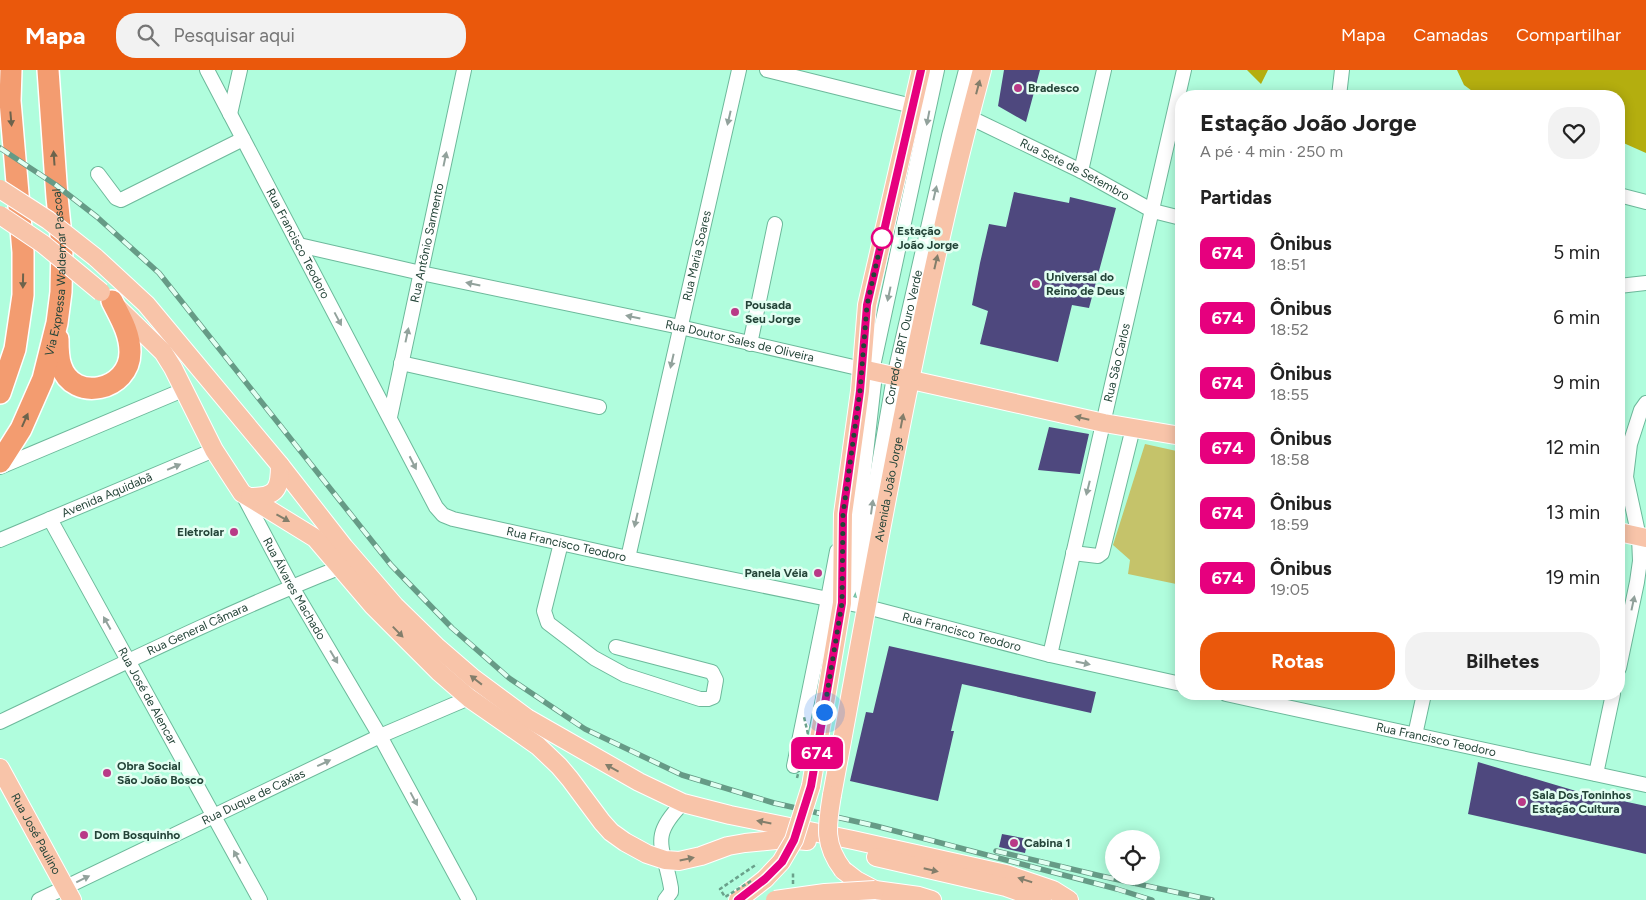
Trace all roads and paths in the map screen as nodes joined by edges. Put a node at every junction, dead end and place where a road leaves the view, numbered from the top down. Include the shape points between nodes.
1 (11, 70) edge
2 (48, 70) edge
3 (207, 70) edge
4 (240, 70) edge
5 (464, 70) edge
6 (740, 70) edge
7 (767, 70) edge
8 (921, 70) edge
9 (937, 70) edge
10 (966, 70) edge
11 (982, 70) edge
12 (1104, 70) edge
13 (1184, 70) edge
14 (1342, 70) edge
15 (1181, 90) edge
16 (1340, 90) edge
17 (912, 106) junction
18 (230, 114) junction
19 (969, 117) junction
20 (1175, 128) edge
21 (243, 138) junction
22 (1080, 171) junction
23 (98, 174) dead end
24 (0, 189) edge
25 (1625, 197) edge
26 (1646, 202) edge
27 (1153, 211) junction
28 (0, 216) edge
29 (1175, 216) edge
30 (775, 224) dead end
31 (299, 245) junction
32 (420, 273) junction
33 (1646, 283) edge
34 (1625, 285) edge
35 (106, 297) junction
36 (57, 323) junction
37 (680, 327) junction
38 (750, 344) junction
39 (401, 363) junction
40 (867, 378) junction
41 (902, 378) junction
42 (183, 390) junction
43 (0, 393) edge
44 (1646, 403) edge
45 (599, 407) dead end
46 (390, 417) junction
47 (1104, 423) junction
48 (1133, 428) junction
49 (1175, 435) edge
50 (214, 450) junction
51 (0, 462) edge
52 (280, 465) junction
53 (0, 467) edge
54 (246, 495) junction
55 (50, 519) junction
56 (1625, 533) edge
57 (1642, 537) edge
58 (0, 540) edge
59 (561, 543) junction
60 (1072, 553) junction
61 (628, 558) junction
62 (341, 568) junction
63 (292, 587) junction
64 (835, 601) junction
65 (867, 607) junction
66 (1625, 639) edge
67 (616, 647) dead end
68 (1050, 655) junction
69 (128, 662) junction
70 (1175, 683) edge
71 (469, 698) junction
72 (1265, 700) edge
73 (1423, 700) edge
74 (1612, 700) edge
75 (804, 716) junction
76 (0, 722) edge
77 (1415, 735) junction
78 (380, 736) junction
79 (0, 768) edge
80 (1596, 774) junction
81 (801, 777) junction
82 (1646, 785) edge
83 (683, 803) junction
84 (214, 815) junction
85 (665, 860) junction
86 (759, 862) dead end
87 (757, 877) dead end
88 (875, 890) junction
89 (68, 894) edge
90 (39, 900) edge
91 (260, 900) edge
92 (469, 900) edge
93 (666, 900) edge
94 (738, 900) edge
95 (776, 900) edge
96 (932, 900) edge
97 (1042, 900) edge
98 (1069, 900) edge

1 -> 43 highway via 10,101 23,252 23,295 16,349
36 -> 2 highway, Via Expressa Waldemar Pascoal via 62,245
3 - 18 street, Rua Francisco Teodoro
4 - 18 street
32 -> 5 street, Rua Antônio Sarmento
6 -> 37 street, Rua Maria Soares
7 - 17 street
8 - 17 main road
9 -> 40 street, Corredor BRT Ouro Verde
41 -> 10 street, Corredor BRT Ouro Verde via 949,136
19 -> 11 main road, Avenida João Jorge
12 - 22 street
13 - 15 street, Rua São Carlos
14 - 16 street
17 - 40 main road via 867,305
18 - 21 street, Rua Francisco Teodoro
19 - 22 street, Rua Sete de Setembro
41 -> 19 main road, Avenida João Jorge
20 - 27 street, Rua São Carlos
21 - 23 street via 122,200 116,198
21 - 31 street, Rua Francisco Teodoro
22 - 27 street, Rua Sete de Setembro
24 - 52 main road, bridge via 48,220 95,257 146,304
25 - 26 street
27 - 29 street, Rua Sete de Setembro
27 - 47 street, Rua São Carlos
28 - 35 main road, Rua Álvares Machado, bridge via 43,244
30 - 38 street
31 - 32 street, Rua Doutor Sales de Oliveira
31 -> 46 street, Rua Francisco Teodoro
37 -> 32 street, Rua Doutor Sales de Oliveira
39 -> 32 street, Rua Antônio Sarmento
33 - 34 street
35 - 36 highway via 127,334 130,352 128,366 120,378 108,386 94,389 79,386 69,379 61,367
35 - 42 main road, Rua Álvares Machado via 163,352
51 -> 36 highway, Via Expressa Waldemar Pascoal via 21,429 43,379
37 - 38 street, Rua Doutor Sales de Oliveira
37 -> 61 street, Rua Maria Soares
38 - 40 street, Rua Doutor Sales de Oliveira
39 - 45 street
39 - 46 street, Rua Antônio Sarmento
40 - 41 main road, Rua Doutor Sales de Oliveira
40 - 64 main road via 843,514
40 -> 64 street, Corredor BRT Ouro Verde via 851,585
47 -> 41 main road, Rua Doutor Sales de Oliveira
65 -> 41 main road, Avenida João Jorge
42 - 50 main road, Rua Álvares Machado
42 - 53 street
44 - 57 street via 1630,444 1626,477
46 -> 59 street, Rua Francisco Teodoro via 443,515
47 - 48 main road, Rua Doutor Sales de Oliveira
47 -> 60 street, Rua São Carlos
48 - 49 main road, Rua Doutor Sales de Oliveira
48 - 60 street via 1102,553 1098,556
50 - 54 main road, Rua Álvares Machado
55 -> 50 street, Avenida Aquidabã
52 - 54 main road via 276,490 267,496
83 -> 52 main road via 639,782 527,718 473,678 395,606
54 -> 62 main road via 315,538
54 - 63 street, Rua Álvares Machado
55 - 58 street, Avenida Aquidabã
69 -> 55 street, Rua José de Alencar
56 - 57 main road
66 -> 57 street via 1639,571
59 - 61 street, Rua Francisco Teodoro
59 - 67 street via 544,611 548,623 594,658 625,675 700,699 713,696 716,680 712,672
60 - 68 street, Rua São Carlos
61 - 64 street, Rua Francisco Teodoro
62 - 63 street, Rua General Câmara
62 -> 71 main road via 408,642
63 - 69 street, Rua General Câmara
63 -> 78 street, Rua Álvares Machado
64 - 65 street, Rua Francisco Teodoro
64 - 75 street
64 - 81 main road
65 - 68 street, Rua Francisco Teodoro
65 - 88 main road, Avenida João Jorge, bridge via 827,836 831,851 843,870
68 -> 70 street, Rua Francisco Teodoro
69 - 76 street, Rua General Câmara
69 - 84 street, Rua José de Alencar
71 - 78 street, Rua Duque de Caxias
71 - 85 main road via 538,746 570,779 611,832 636,848
72 - 77 street, Rua Francisco Teodoro
73 - 77 street
74 - 80 street
75 - 81 street
75 - 81 path, bridge via 808,734
77 - 80 street, Rua Francisco Teodoro
84 -> 78 street, Rua Duque de Caxias
78 -> 92 street, Rua Álvares Machado
79 - 89 main road, Rua José Paulino
80 - 82 street, Rua Francisco Teodoro
81 - 94 main road, bridge via 794,840 782,862
83 - 85 street via 662,832 660,841
98 -> 83 main road via 1052,890 1006,874
89 -> 84 street, Rua Duque de Caxias
91 -> 84 street, Rua José de Alencar
85 - 93 street via 671,888
85 -> 97 main road via 679,861 728,846 764,840 806,841 1006,887
86 - 87 path, bridge via 720,889 725,897
88 - 95 main road, bridge via 825,892
88 - 96 main road
89 - 90 street, Rua Duque de Caxias

